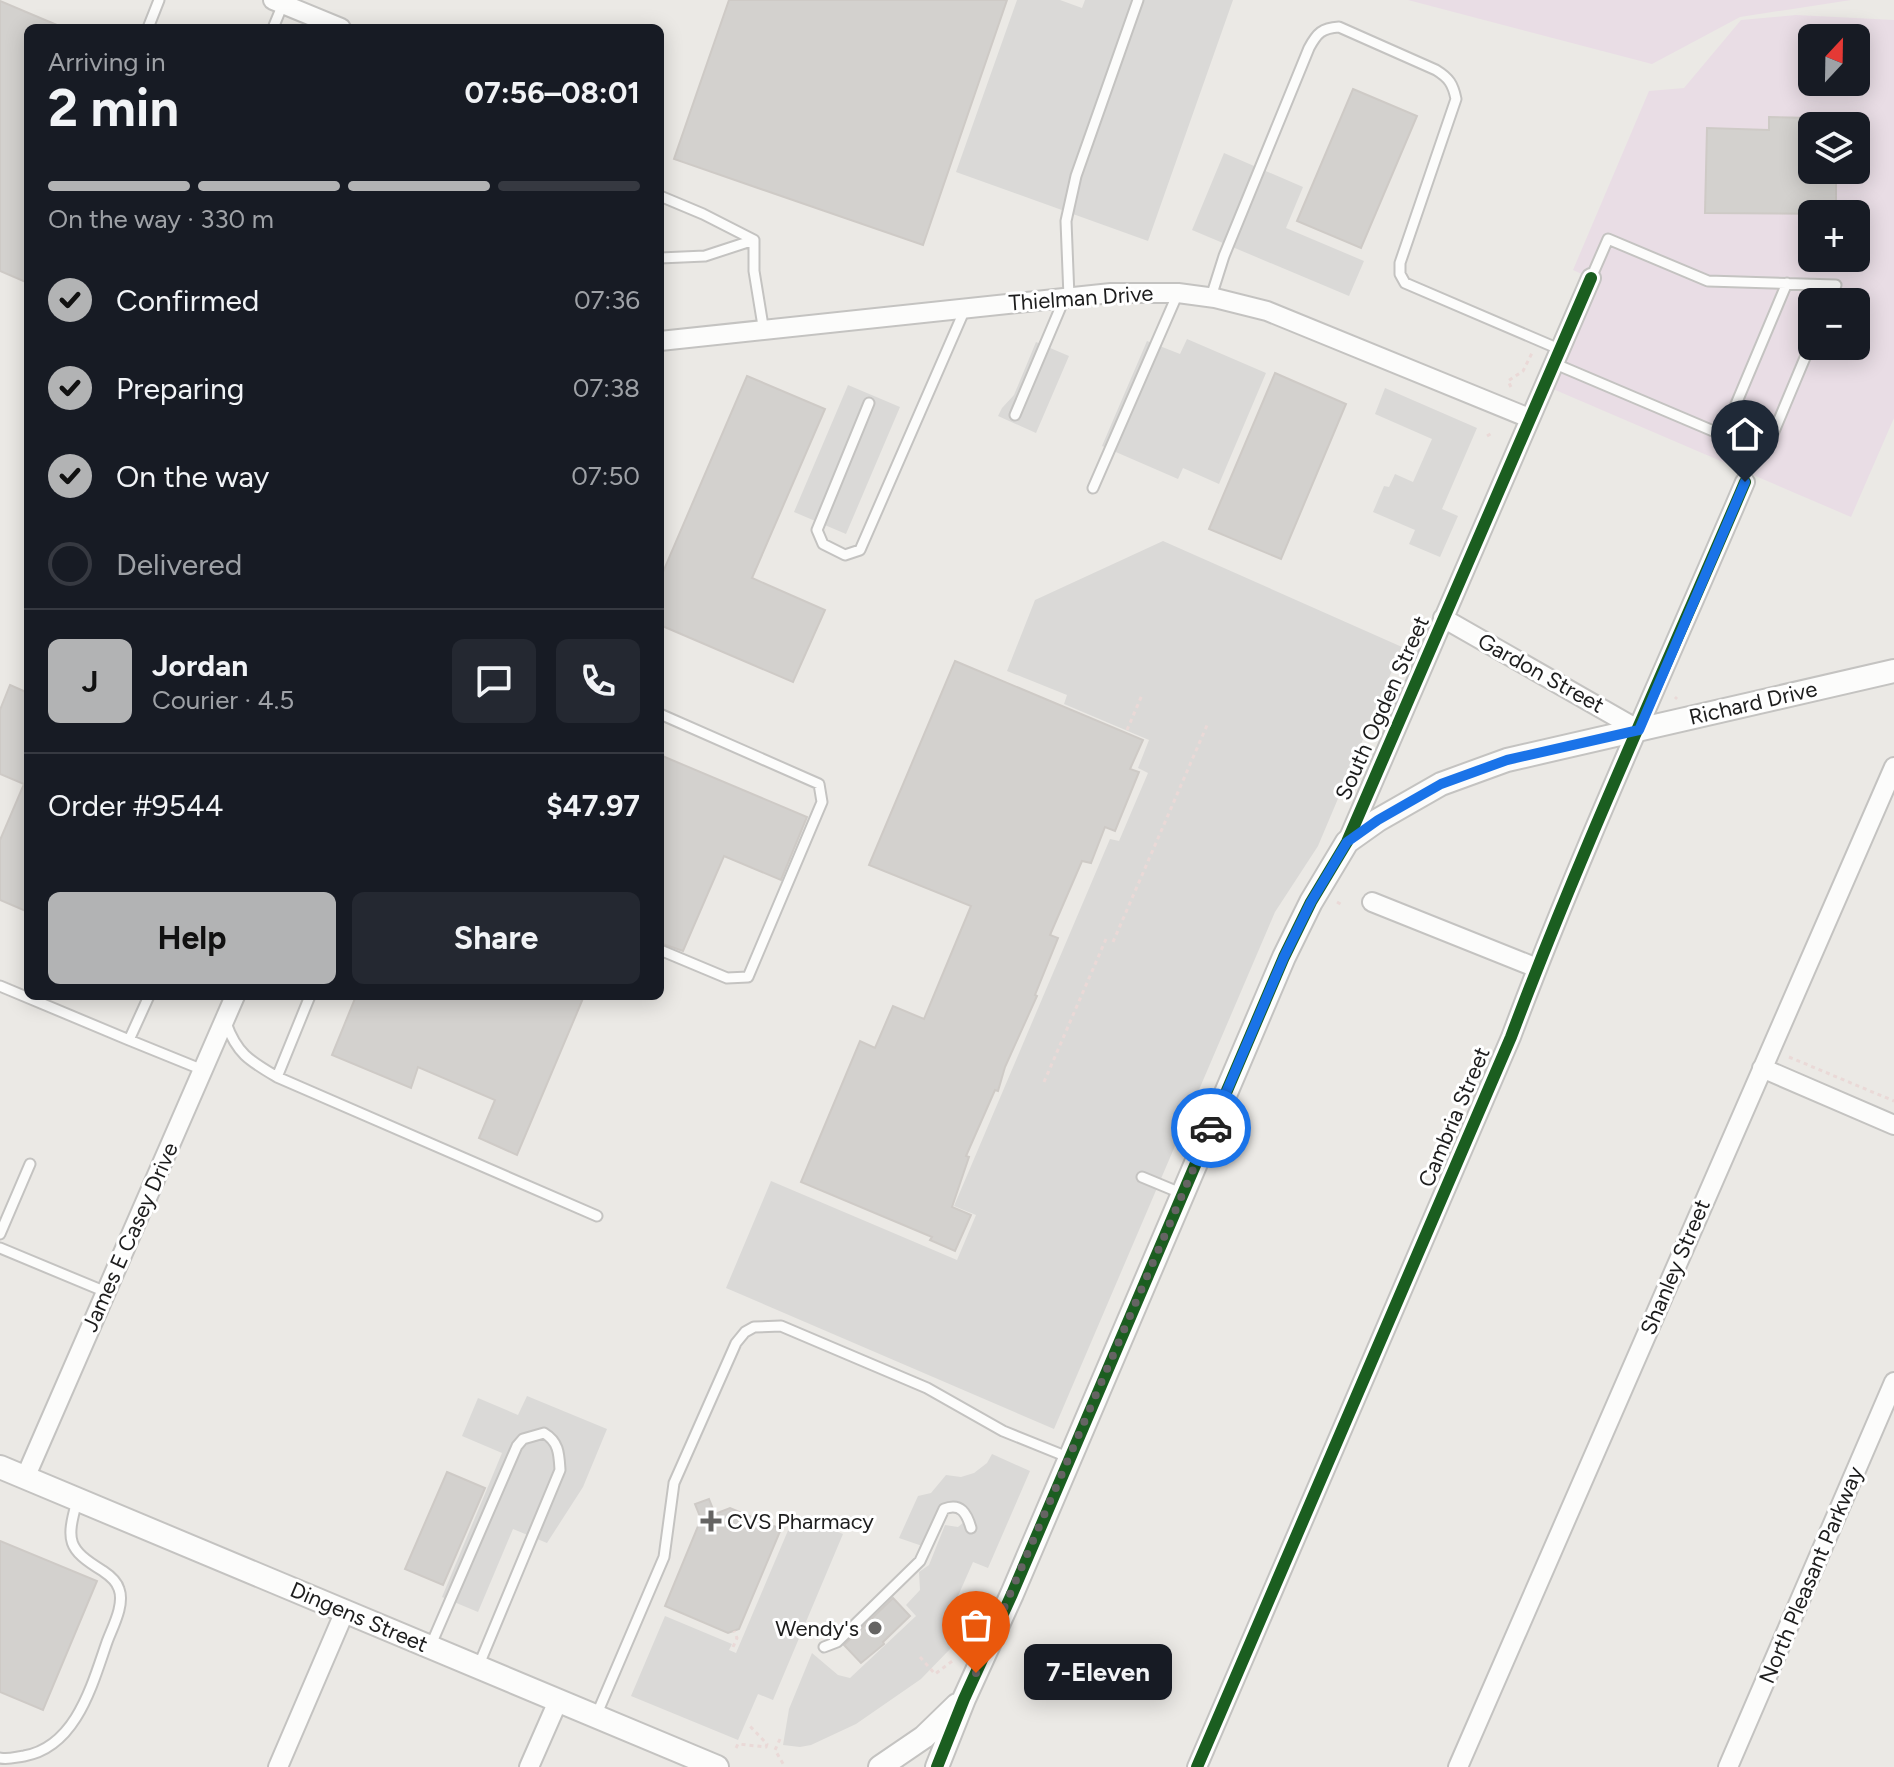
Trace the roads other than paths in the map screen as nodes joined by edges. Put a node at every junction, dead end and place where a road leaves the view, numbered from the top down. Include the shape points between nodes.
1 (159, 0) edge
2 (1138, 0) edge
3 (288, 3) edge
4 (150, 24) edge
5 (275, 24) edge
6 (333, 24) edge
7 (664, 198) edge
8 (754, 240) junction
9 (664, 258) edge
10 (1591, 278) joint
11 (1787, 283) junction
12 (1835, 288) edge
13 (1178, 293) junction
14 (1067, 297) junction
15 (1211, 297) junction
16 (965, 309) junction
17 (764, 332) junction
18 (664, 341) edge
19 (1556, 356) junction
20 (1804, 360) edge
21 (869, 403) dead end
22 (1015, 415) dead end
23 (1529, 418) junction
24 (1723, 435) junction
25 (1745, 482) dead end
26 (1093, 488) dead end
27 (1443, 618) junction
28 (1894, 671) edge
29 (664, 716) edge
30 (1639, 730) junction
31 (1894, 767) edge
32 (1347, 842) junction
33 (1372, 902) dead end
34 (664, 952) edge
35 (1537, 968) junction
36 (0, 986) edge
37 (24, 996) edge
38 (33, 1000) edge
39 (147, 1000) edge
40 (233, 1000) edge
41 (308, 1000) edge
42 (225, 1019) junction
43 (129, 1040) junction
44 (1762, 1068) junction
45 (203, 1070) junction
46 (277, 1077) junction
47 (1894, 1125) edge
48 (30, 1164) dead end
49 (1142, 1177) dead end
50 (1183, 1194) junction
51 (597, 1216) dead end
52 (0, 1234) edge
53 (0, 1248) edge
54 (106, 1292) junction
55 (1894, 1382) edge
56 (1070, 1458) junction
57 (0, 1467) edge
58 (25, 1478) junction
59 (78, 1500) junction
60 (971, 1528) dead end
61 (345, 1611) junction
62 (430, 1647) junction
63 (824, 1647) dead end
64 (478, 1667) junction
65 (964, 1699) junction
66 (558, 1701) junction
67 (596, 1716) junction
68 (0, 1758) edge
69 (278, 1767) edge
70 (529, 1767) edge
71 (717, 1767) edge
72 (880, 1767) edge
73 (937, 1767) edge
74 (1197, 1767) edge
75 (1458, 1767) edge
76 (1728, 1767) edge

1 - 4 lane
2 - 14 lane via 1076,176 1066,221
3 - 5 lane
3 - 6 street
7 - 8 lane
8 - 9 lane via 705,256
8 - 17 lane
10 - 11 lane via 1608,239 1708,281
10 - 19 street, South Ogden Street
11 - 12 lane
11 - 24 lane
13 - 14 street, Thielman Drive
13 - 15 street, Thielman Drive
13 - 26 lane
14 - 16 street, Thielman Drive
14 - 22 lane
15 - 19 lane via 1309,48 1325,28 1339,27 1436,70 1454,87 1456,99 1400,263 1405,283
15 - 23 street, Thielman Drive via 1267,311
16 - 17 street, Thielman Drive
16 - 21 lane via 860,550 845,555 823,544 817,530
17 - 18 street, Thielman Drive
19 - 23 street, South Ogden Street
19 - 24 lane
20 - 24 lane via 1765,453
23 - 27 street, South Ogden Street
25 - 30 street, Cambria Street
27 - 30 street, Gardon Street
27 - 32 street, South Ogden Street
28 - 30 street, Richard Drive
29 - 34 lane via 819,784 822,802 748,977 727,978
30 - 32 street, Richard Drive via 1507,760 1441,784
30 - 35 street, Cambria Street
31 - 44 street, Shanley Street
32 - 50 street, South Ogden Street via 1284,957
33 - 35 street
35 - 74 street, Cambria Street
36 - 37 lane
38 - 43 lane
39 - 43 lane
40 - 42 street, James E Casey Drive
41 - 46 lane
42 - 45 street, James E Casey Drive
42 - 46 lane via 245,1058
43 - 45 lane
44 - 47 street
44 - 75 street, Shanley Street
45 - 54 street, James E Casey Drive
46 - 51 lane
48 - 52 lane
49 - 50 lane
50 - 56 street, South Ogden Street
53 - 54 lane
54 - 58 street, James E Casey Drive
55 - 76 street, North Pleasant Parkway
56 - 65 street, South Ogden Street
56 - 67 lane via 1003,1431 927,1388 781,1326 745,1332 674,1483 664,1557
57 - 58 street, Dingens Street
58 - 59 street, Dingens Street
59 - 61 street, Dingens Street
59 - 68 lane via 71,1545 110,1576 120,1590 120,1607 86,1701 64,1735 39,1753
60 - 63 lane via 961,1508 944,1509 920,1561 837,1642
61 - 62 street, Dingens Street
61 - 69 street
62 - 64 street, Dingens Street
62 - 64 lane via 517,1446 544,1433 558,1448 560,1470
64 - 66 street, Dingens Street
65 - 72 street via 924,1737
65 - 73 street, South Ogden Street
66 - 67 street, Dingens Street
66 - 70 street
67 - 71 street, Dingens Street

